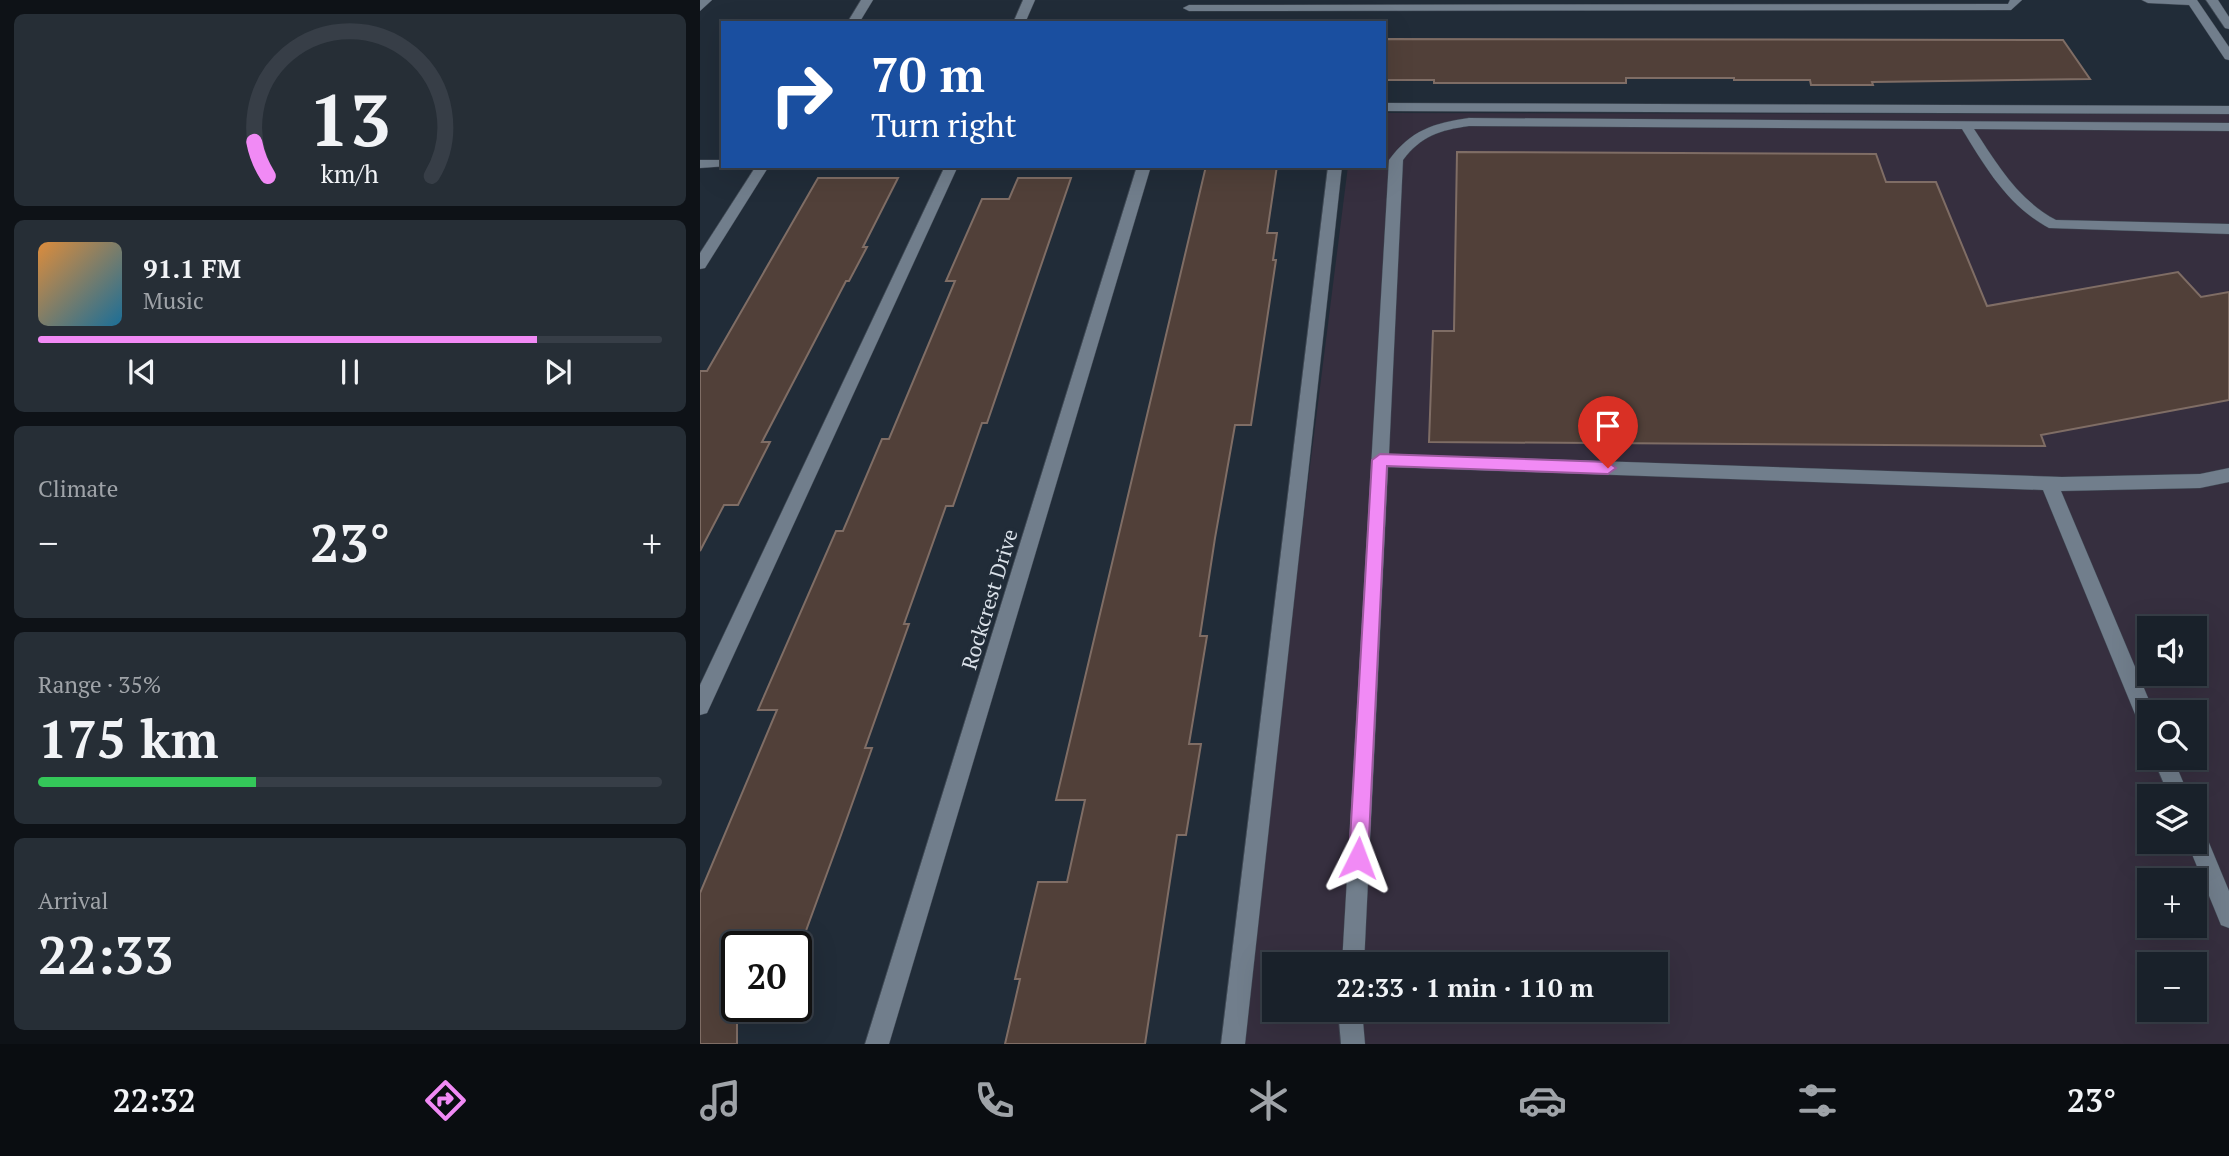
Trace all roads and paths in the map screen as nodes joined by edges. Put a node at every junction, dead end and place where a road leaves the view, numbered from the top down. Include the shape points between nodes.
1 (706, 0) edge
2 (867, 0) edge
3 (1029, 0) edge
4 (2016, 0) edge
5 (2148, 0) edge
6 (2212, 0) edge
7 (2192, 1) edge
8 (1190, 4) edge
9 (1353, 6) junction
10 (700, 8) edge
11 (854, 21) edge
12 (1020, 21) edge
13 (1186, 21) edge
14 (1351, 21) edge
15 (2229, 26) edge
16 (2229, 56) edge
17 (1386, 107) edge
18 (2229, 110) edge
19 (1966, 126) junction
20 (2229, 127) edge
21 (700, 164) edge
22 (721, 164) edge
23 (762, 168) edge
24 (951, 168) edge
25 (1142, 168) edge
26 (1335, 168) edge
27 (2229, 229) edge
28 (700, 264) edge
29 (1380, 460) junction
30 (2229, 475) edge
31 (2049, 483) junction
32 (2139, 700) edge
33 (700, 706) edge
34 (2202, 854) edge
35 (2229, 917) edge
36 (1354, 952) edge
37 (1351, 1022) edge
38 (877, 1044) edge
39 (1233, 1044) edge
40 (1353, 1044) edge

1 - 10 street
2 - 11 street
3 - 12 street
4 - 9 street via 2011,7
5 - 7 street
6 - 15 street
7 - 16 street
8 - 9 street
8 - 13 street
9 - 14 street
17 - 18 street
19 - 20 street
19 - 27 street via 2004,183 2039,219 2054,225
19 - 29 street via 1469,122 1432,127 1408,144 1396,160
21 - 22 street
23 - 28 street
24 - 33 street
25 - 38 street, Rockcrest Drive
26 - 39 street
29 - 31 street
29 - 36 street
30 - 31 street via 2200,481
31 - 32 street
34 - 35 street
37 - 40 street

